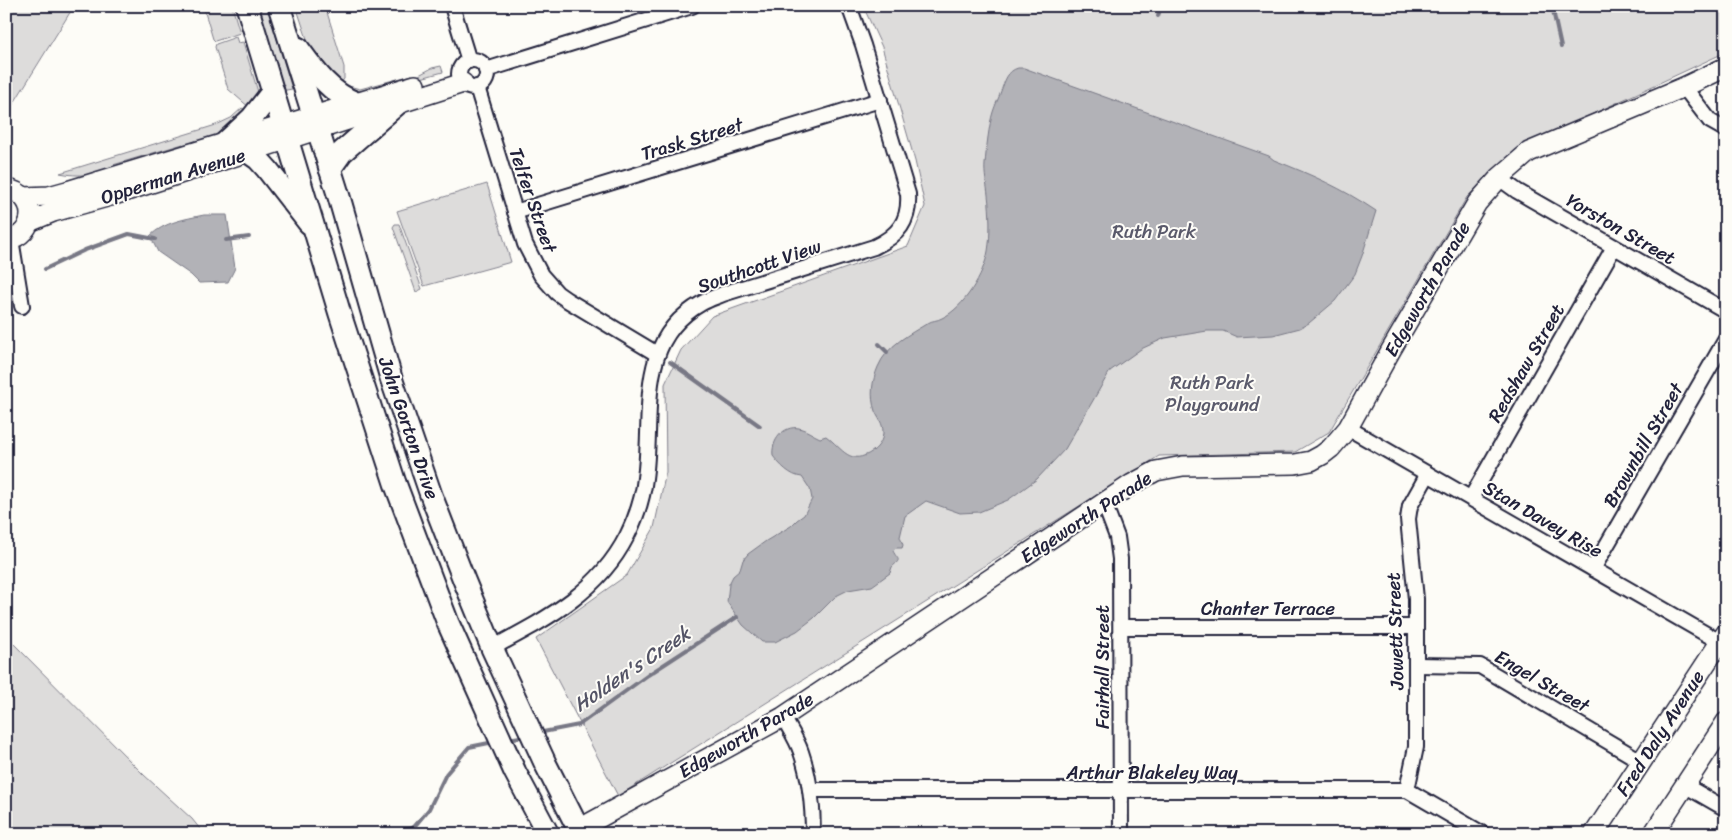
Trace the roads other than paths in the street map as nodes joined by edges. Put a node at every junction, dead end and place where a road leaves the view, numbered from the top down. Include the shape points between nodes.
1 (247, 6) edge
2 (452, 6) edge
3 (692, 6) edge
4 (849, 6) edge
5 (283, 15) edge
6 (1726, 67) edge
7 (486, 70) junction
8 (467, 76) junction
9 (1684, 87) junction
10 (273, 91) junction
11 (880, 100) junction
12 (356, 103) junction
13 (397, 104) junction
14 (315, 123) junction
15 (1726, 130) edge
16 (286, 132) junction
17 (225, 143) junction
18 (248, 152) junction
19 (330, 169) junction
20 (1499, 178) junction
21 (11, 190) edge
22 (515, 212) junction
23 (30, 222) junction
24 (316, 231) junction
25 (9, 240) edge
26 (1614, 247) junction
27 (22, 306) dead end
28 (1726, 311) edge
29 (1726, 339) edge
30 (657, 354) junction
31 (1348, 428) junction
32 (1428, 474) junction
33 (1470, 498) junction
34 (1104, 503) junction
35 (1593, 569) junction
36 (1121, 627) junction
37 (1416, 627) junction
38 (1723, 637) edge
39 (492, 648) junction
40 (1416, 665) junction
41 (783, 717) junction
42 (1726, 722) edge
43 (1641, 761) junction
44 (1684, 785) junction
45 (810, 790) junction
46 (1121, 790) junction
47 (1407, 790) junction
48 (1726, 809) edge
49 (580, 832) edge
50 (548, 834) edge
51 (813, 834) edge
52 (1121, 834) edge
53 (1483, 834) edge
54 (1594, 834) edge
55 (1653, 834) edge

1 - 10 main road, John Gorton Drive
2 - 8 street, Telfer Street
3 - 7 street
4 - 11 street, Southcott View
5 - 12 main road via 317,74 343,98
5 - 14 main road, John Gorton Drive
6 - 9 street, Edgeworth Parade
7 - 8 street via 478,61
7 - 8 street via 486,79 481,86
8 - 12 street
8 - 13 street
8 - 22 street, Telfer Street
9 - 15 street via 1710,121
9 - 20 street, Edgeworth Parade via 1529,152
10 - 16 main road, John Gorton Drive
10 - 17 main road via 252,118
11 - 22 street, Trask Street
11 - 30 street, Southcott View via 908,194 906,217 899,230 888,241 874,247 702,303 675,324
12 - 14 street
13 - 14 street
13 - 19 main road via 342,152
14 - 16 street, Opperman Avenue
14 - 19 main road, John Gorton Drive
16 - 17 street, Opperman Avenue
16 - 18 street, Opperman Avenue
16 - 24 main road, John Gorton Drive
17 - 21 street, Opperman Avenue via 50,196
18 - 23 street, Opperman Avenue
18 - 24 main road via 267,168
19 - 39 main road, John Gorton Drive via 391,378 431,495
20 - 26 street, Yorston Street
20 - 31 street, Edgeworth Parade via 1477,203
21 - 23 street via 28,204
22 - 30 street, Telfer Street via 534,265 557,293
23 - 25 street, Opperman Avenue via 26,230
24 - 50 main road, John Gorton Drive via 395,483 448,623 515,772
25 - 27 street
26 - 28 street, Yorston Street
26 - 33 street, Redshaw Street
29 - 35 street, Brownbill Street
30 - 39 street, Southcott View via 650,380 645,479 627,536 601,575 578,597
31 - 32 street, Stan Davey Rise
31 - 34 street, Edgeworth Parade via 1331,448 1311,461 1278,466 1170,467 1148,475
32 - 33 street, Stan Davey Rise
32 - 37 street, Jowett Street via 1410,506 1408,519
33 - 35 street, Stan Davey Rise
34 - 36 street, Fairhall Street via 1120,550
34 - 41 street, Edgeworth Parade
35 - 38 street, Stan Davey Rise
36 - 37 street, Chanter Terrace
36 - 46 street, Fairhall Street
37 - 40 street, Jowett Street
38 - 43 street, Fred Daly Avenue
39 - 49 main road, John Gorton Drive
40 - 43 street, Engel Street via 1480,666
40 - 47 street, Jowett Street via 1416,747
41 - 45 street via 801,751
41 - 49 street, Edgeworth Parade
42 - 44 street
43 - 54 street, Fred Daly Avenue
44 - 48 street
44 - 55 street
45 - 46 street, Arthur Blakeley Way
45 - 51 street
46 - 47 street, Arthur Blakeley Way
46 - 52 street, Fairhall Street
47 - 53 street

